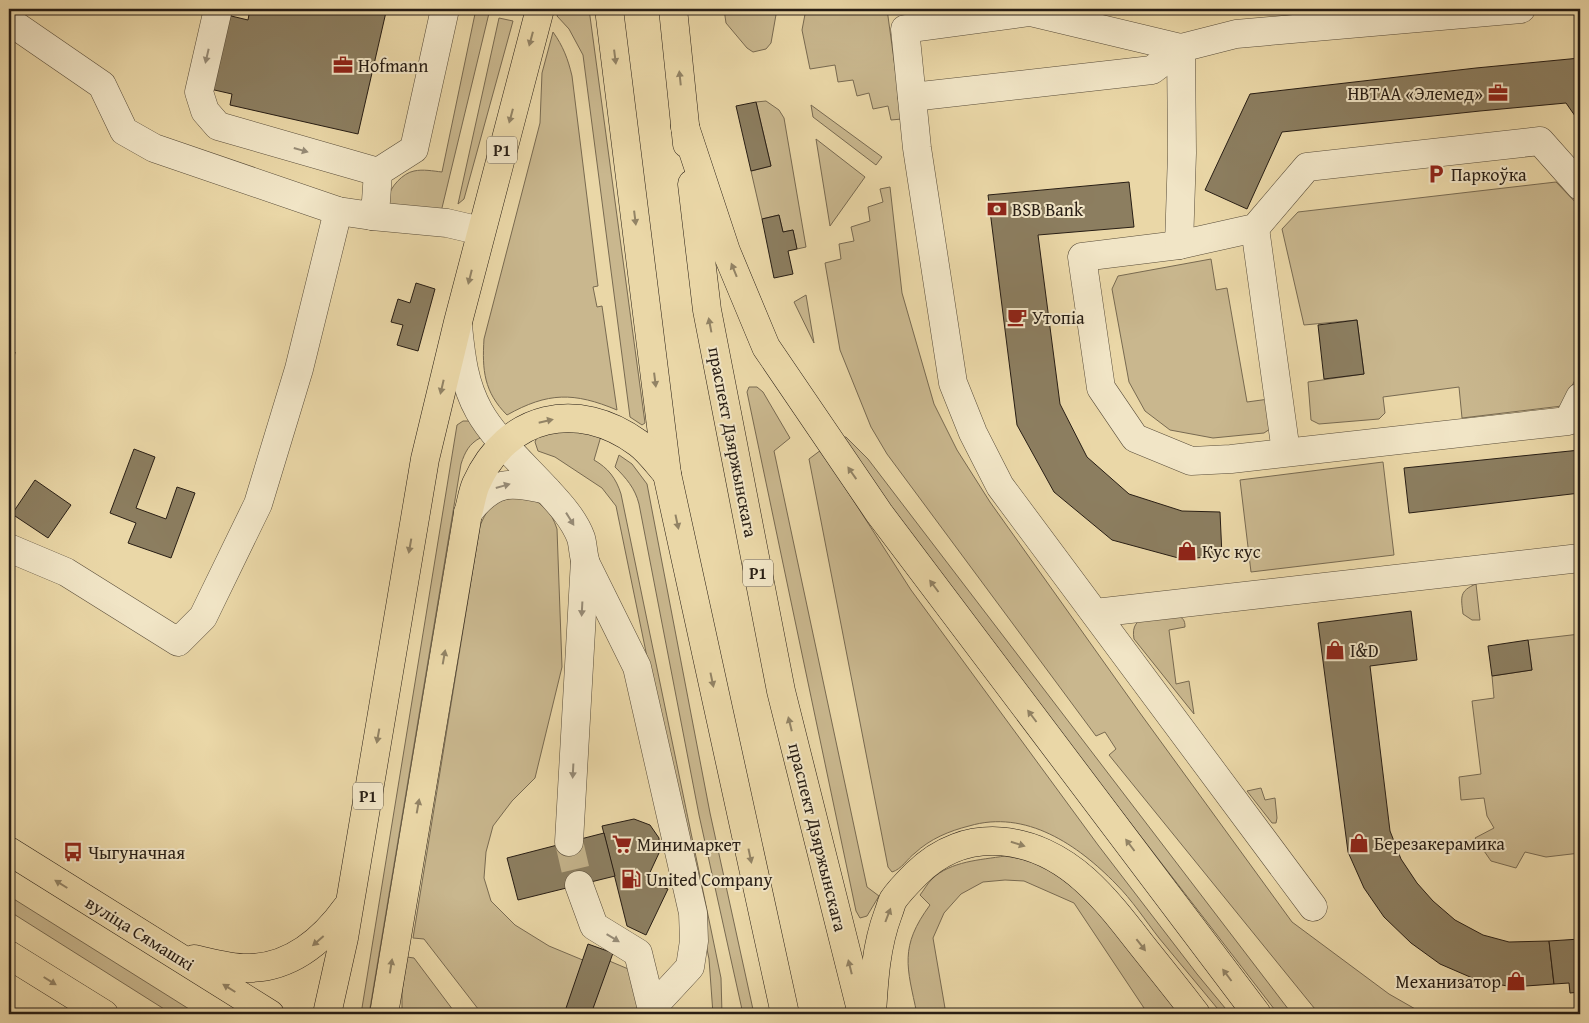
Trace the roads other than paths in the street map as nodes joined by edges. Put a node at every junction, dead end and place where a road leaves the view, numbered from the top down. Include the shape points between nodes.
1 (218, 9) edge
2 (445, 9) edge
3 (540, 9) edge
4 (609, 9) edge
5 (673, 9) edge
6 (1521, 9) edge
7 (9, 21) edge
8 (1180, 48) junction
9 (912, 97) junction
10 (685, 126) junction
11 (378, 172) junction
12 (1580, 186) edge
13 (338, 211) junction
14 (372, 216) junction
15 (1255, 228) junction
16 (481, 231) junction
17 (1179, 245) junction
18 (458, 322) junction
19 (1580, 397) edge
20 (504, 444) junction
21 (1286, 452) junction
22 (667, 474) junction
23 (547, 490) junction
24 (468, 513) junction
25 (9, 548) edge
26 (1580, 558) edge
27 (585, 560) junction
28 (1095, 614) junction
29 (569, 842) tunnel mouth
30 (9, 851) edge
31 (579, 885) tunnel mouth
32 (349, 904) junction
33 (1313, 907) dead end
34 (176, 955) junction
35 (9, 956) edge
36 (653, 1011) edge
37 (104, 1014) edge
38 (270, 1014) edge
39 (327, 1014) edge
40 (384, 1014) edge
41 (785, 1014) edge
42 (862, 1014) edge
43 (872, 1014) edge
44 (1196, 1014) edge
45 (1257, 1014) edge

1 -> 11 street via 199,92 205,111 218,126
2 - 11 street via 414,150
3 -> 16 main road, Р1
4 -> 22 main road
10 -> 5 main road, праспект Дзяржынскага / Р1
6 - 8 street via 1236,34
7 - 13 street via 102,85 124,130 154,148
8 - 9 street via 1152,70
8 - 9 street via 1030,12 905,29
8 - 17 street via 1182,153
9 - 28 street via 953,382 973,433 1000,486
42 -> 10 main road, праспект Дзяржынскага / Р1 via 781,691 707,310
45 -> 10 main road via 880,514 766,347 726,251
11 - 14 street
12 - 15 street via 1540,141 1307,167
13 - 14 street
13 - 25 street via 299,369 258,504 203,617 178,642 66,572
14 - 16 street via 447,223
15 - 17 street
15 - 21 street
16 -> 18 main road, Р1
17 - 21 street via 1082,257 1101,388 1135,438 1191,461
18 - 20 street via 468,386 480,412
18 -> 32 main road, Р1 via 425,459
19 - 21 street via 1568,421
20 -> 22 main road via 521,430 537,423 563,417 587,419 616,430 639,444
20 - 23 street
20 - 24 main road via 475,485
22 -> 41 main road
24 -> 23 street via 491,490 506,484
23 -> 27 street via 570,518 581,538
40 -> 24 main road
26 - 28 street
27 -> 29 street
27 - 36 street via 637,667 693,913 694,941 690,967
28 - 33 street
34 -> 30 main road, вуліца Сямашкі
31 -> 36 street via 594,926 638,953
32 -> 34 main road via 326,934 310,948 284,962 250,968
32 - 39 main road, Р1
38 -> 34 main road, вуліца Сямашкі
35 -> 37 main road
43 -> 44 main road via 875,967 893,900 928,862 952,848 981,841 1010,841 1037,850 1084,880 1113,909

